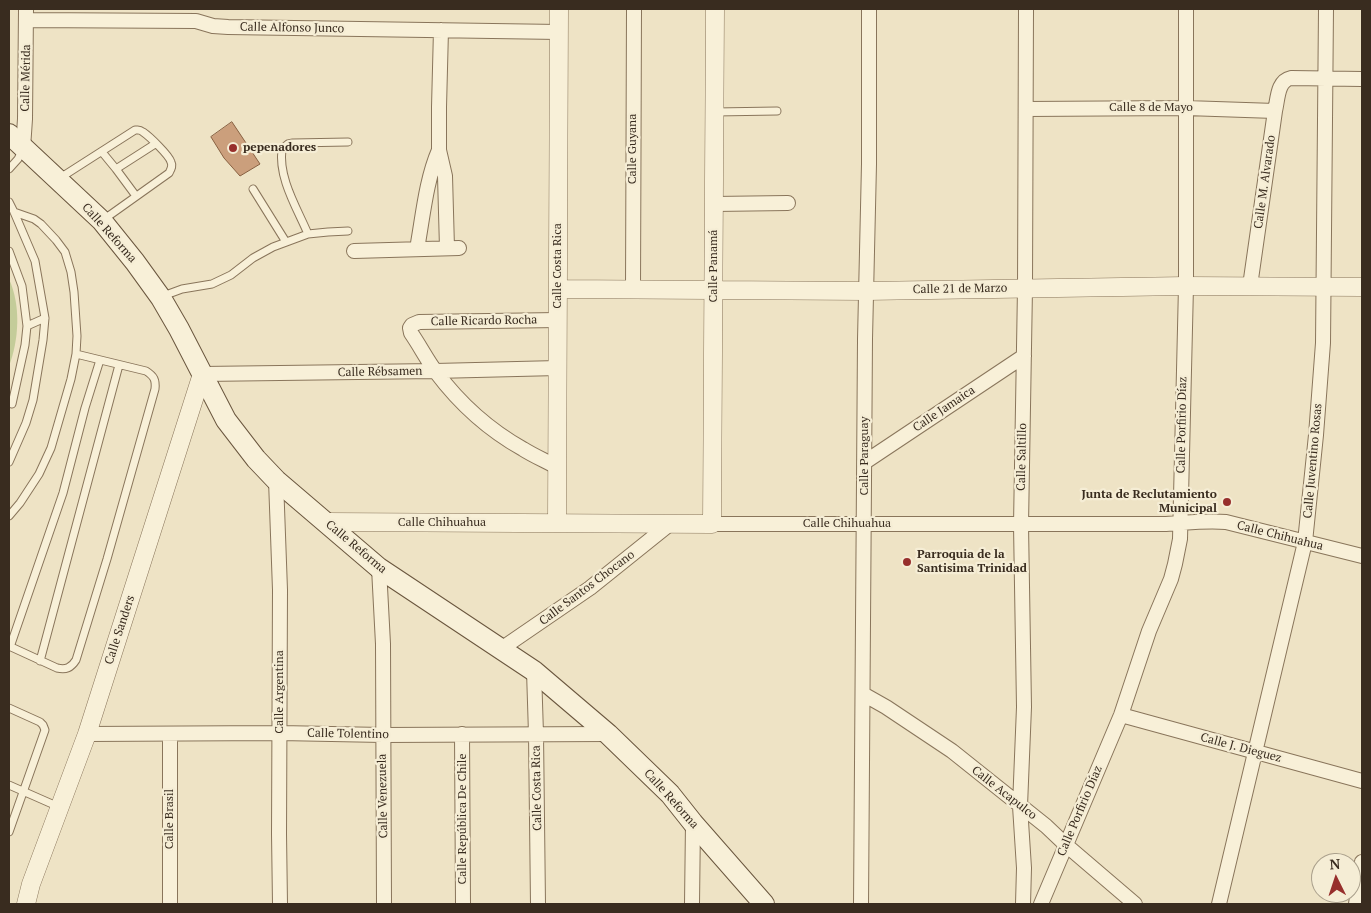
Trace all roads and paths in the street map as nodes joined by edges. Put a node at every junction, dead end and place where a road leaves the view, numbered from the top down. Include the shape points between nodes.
1 (559, 9) edge
2 (634, 9) edge
3 (715, 9) edge
4 (869, 9) edge
5 (1026, 9) edge
6 (1186, 9) edge
7 (1326, 9) edge
8 (26, 14) edge
9 (196, 15) edge
10 (441, 30) junction
11 (559, 32) junction
12 (1325, 78) junction
13 (1362, 79) edge
14 (1026, 108) junction
15 (1186, 108) junction
16 (778, 111) dead end
17 (1275, 111) junction
18 (714, 112) junction
19 (9, 134) edge
20 (348, 142) dead end
21 (155, 144) junction
22 (23, 148) junction
23 (439, 150) junction
24 (102, 152) junction
25 (9, 169) edge
26 (116, 169) junction
27 (58, 180) junction
28 (253, 189) dead end
29 (136, 196) junction
30 (9, 202) edge
31 (788, 203) dead end
32 (714, 204) junction
33 (14, 212) junction
34 (102, 221) junction
35 (348, 231) dead end
36 (308, 234) junction
37 (286, 242) junction
38 (417, 249) junction
39 (9, 251) edge
40 (354, 251) dead end
41 (1186, 286) junction
42 (1250, 286) junction
43 (1323, 286) junction
44 (1362, 287) edge
45 (558, 288) junction
46 (633, 288) junction
47 (1025, 288) junction
48 (713, 289) junction
49 (866, 291) junction
50 (161, 298) junction
51 (45, 318) junction
52 (558, 320) junction
53 (27, 326) junction
54 (76, 354) junction
55 (1024, 356) junction
56 (100, 360) junction
57 (119, 365) junction
58 (558, 368) junction
59 (435, 371) junction
60 (202, 374) junction
61 (12, 404) dead end
62 (9, 462) edge
63 (865, 462) junction
64 (557, 467) junction
65 (276, 480) junction
66 (9, 516) edge
67 (326, 522) junction
68 (557, 523) junction
69 (672, 523) junction
70 (712, 524) junction
71 (864, 524) junction
72 (1180, 524) junction
73 (1021, 525) junction
74 (1305, 542) junction
75 (1362, 556) edge
76 (380, 568) junction
77 (10, 646) edge
78 (502, 649) junction
79 (40, 661) junction
80 (534, 671) junction
81 (862, 694) junction
82 (9, 708) edge
83 (1120, 715) junction
84 (280, 733) junction
85 (87, 734) junction
86 (170, 734) junction
87 (462, 734) junction
88 (536, 734) junction
89 (608, 734) junction
90 (383, 735) junction
91 (1256, 752) junction
92 (1362, 781) edge
93 (9, 785) edge
94 (23, 791) junction
95 (1020, 806) junction
96 (60, 807) junction
97 (693, 823) junction
98 (9, 832) edge
99 (1066, 845) junction
100 (1362, 862) edge
101 (31, 884) junction
102 (15, 904) edge
103 (26, 904) edge
104 (170, 904) edge
105 (280, 904) edge
106 (384, 904) edge
107 (463, 904) edge
108 (538, 904) edge
109 (692, 904) edge
110 (764, 904) edge
111 (861, 904) edge
112 (1023, 904) edge
113 (1041, 904) edge
114 (1135, 904) edge
115 (1219, 904) edge
116 (1356, 904) edge

1 - 11 street, Calle Costa Rica
2 - 46 street, Calle Guyana
3 - 18 street, Calle Panamá
4 - 49 street, Calle Paraguay
5 - 14 street, Calle Saltillo
6 - 15 street, Calle Porfirio Díaz
7 - 12 street, Calle Juventino Rosas
8 - 9 street, Calle Alfonso Junco
8 - 22 street, Calle Mérida
9 - 10 street, Calle Alfonso Junco via 213,26 228,27
10 - 11 street, Calle Alfonso Junco
10 - 23 street
11 - 45 street, Calle Costa Rica
12 - 13 street
12 - 17 street, Calle M. Alvarado via 1286,79 1280,86
12 - 43 street, Calle Juventino Rosas
14 - 15 street, Calle 8 de Mayo
14 - 47 street, Calle Saltillo
15 - 17 street, Calle 8 de Mayo
15 - 41 street, Calle Porfirio Díaz
16 - 18 lane
17 - 42 street, Calle M. Alvarado
18 - 32 street, Calle Panamá
19 - 22 main road, Calle Reforma
20 - 36 lane via 293,143 282,149 281,162 288,186
21 - 24 lane via 144,133 135,130
21 - 26 lane
21 - 29 lane via 169,157 172,169
22 - 25 lane
22 - 27 main road, Calle Reforma
23 - 38 street via 430,177
23 - 38 street via 453,248
24 - 26 lane
24 - 27 lane
26 - 29 lane
27 - 34 main road, Calle Reforma
28 - 37 lane
29 - 34 lane
30 - 33 lane
31 - 32 street
32 - 48 street, Calle Panamá
33 - 51 lane via 35,261
33 - 54 lane via 41,224 65,252 74,292
34 - 50 main road, Calle Reforma
35 - 36 lane
36 - 37 lane
37 - 50 lane via 212,284
38 - 40 street
39 - 53 lane via 22,286
41 - 42 street, Calle 21 de Marzo
41 - 47 street, Calle 21 de Marzo
41 - 72 street, Calle Porfirio Díaz
42 - 43 street, Calle 21 de Marzo
43 - 44 street, Calle 21 de Marzo
43 - 74 street, Calle Juventino Rosas via 1323,343
45 - 46 street, Calle 21 de Marzo
45 - 52 street, Calle Costa Rica
46 - 48 street, Calle 21 de Marzo
47 - 49 street, Calle 21 de Marzo
47 - 55 street, Calle Saltillo
48 - 49 street, Calle 21 de Marzo
48 - 70 street, Calle Panamá
49 - 63 street, Calle Paraguay
50 - 60 main road, Calle Reforma
51 - 53 lane
51 - 62 lane via 34,400
52 - 58 street, Calle Costa Rica
52 - 59 street, Calle Ricardo Rocha via 415,323 410,328 411,333
53 - 61 lane
54 - 56 lane
54 - 66 lane via 51,448 39,474
55 - 63 street, Calle Jamaica
55 - 73 street, Calle Saltillo
56 - 57 lane
56 - 77 lane via 63,493
57 - 79 lane
57 - 79 lane via 152,374 156,384 150,407 76,660 63,670
58 - 59 street, Calle Rébsamen
58 - 64 street, Calle Costa Rica
59 - 60 street, Calle Rébsamen
59 - 64 street, Calle Ricardo Rocha via 485,423 523,450
60 - 65 main road, Calle Reforma via 226,420
60 - 85 street, Calle Sanders
63 - 71 street, Calle Paraguay
64 - 68 street, Calle Costa Rica
65 - 67 main road, Calle Reforma
65 - 84 street, Calle Argentina
67 - 68 street, Calle Chihuahua
67 - 76 main road, Calle Reforma
68 - 69 street, Calle Chihuahua
69 - 70 street, Calle Chihuahua
69 - 78 street, Calle Santos Chocano via 590,588
70 - 71 street, Calle Chihuahua
71 - 73 street, Calle Chihuahua
71 - 81 street, Calle Paraguay
72 - 73 street, Calle Chihuahua
72 - 74 street, Calle Chihuahua via 1226,522
72 - 83 street, Calle Porfirio Díaz via 1171,579
73 - 95 street, Calle Saltillo via 1024,706
74 - 75 street, Calle Chihuahua
74 - 91 street, Calle Juventino Rosas
76 - 78 main road, Calle Reforma
76 - 90 street, Calle Venezuela
77 - 79 lane
78 - 80 main road, Calle Reforma
80 - 88 street, Calle Costa Rica
80 - 89 main road, Calle Reforma
81 - 95 street, Calle Acapulco via 952,751
81 - 111 street, Calle Paraguay
82 - 94 lane via 40,722 45,730
83 - 91 street, Calle J. Dieguez
83 - 99 street, Calle Porfirio Díaz
84 - 86 street, Calle Tolentino
84 - 90 street, Calle Tolentino
84 - 105 street, Calle Argentina
85 - 86 street, Calle Tolentino
85 - 96 street, Calle Sanders
86 - 104 street, Calle Brasil
87 - 88 street, Calle Tolentino
87 - 90 street, Calle Tolentino
87 - 107 street, Calle República De Chile
88 - 89 street, Calle Tolentino
88 - 108 street, Calle Costa Rica
89 - 97 main road, Calle Reforma via 670,794
90 - 106 street, Calle Venezuela
91 - 92 street, Calle J. Dieguez
91 - 115 street, Calle Juventino Rosas
93 - 94 lane
94 - 96 lane
94 - 98 lane
95 - 99 street, Calle Acapulco
95 - 112 street, Calle Saltillo
96 - 101 street, Calle Sanders
97 - 109 street
97 - 110 main road, Calle Reforma
99 - 113 street, Calle Porfirio Díaz
99 - 114 street, Calle Acapulco
100 - 116 street
101 - 102 street, Calle Sanders
101 - 103 street, Calle Sanders

